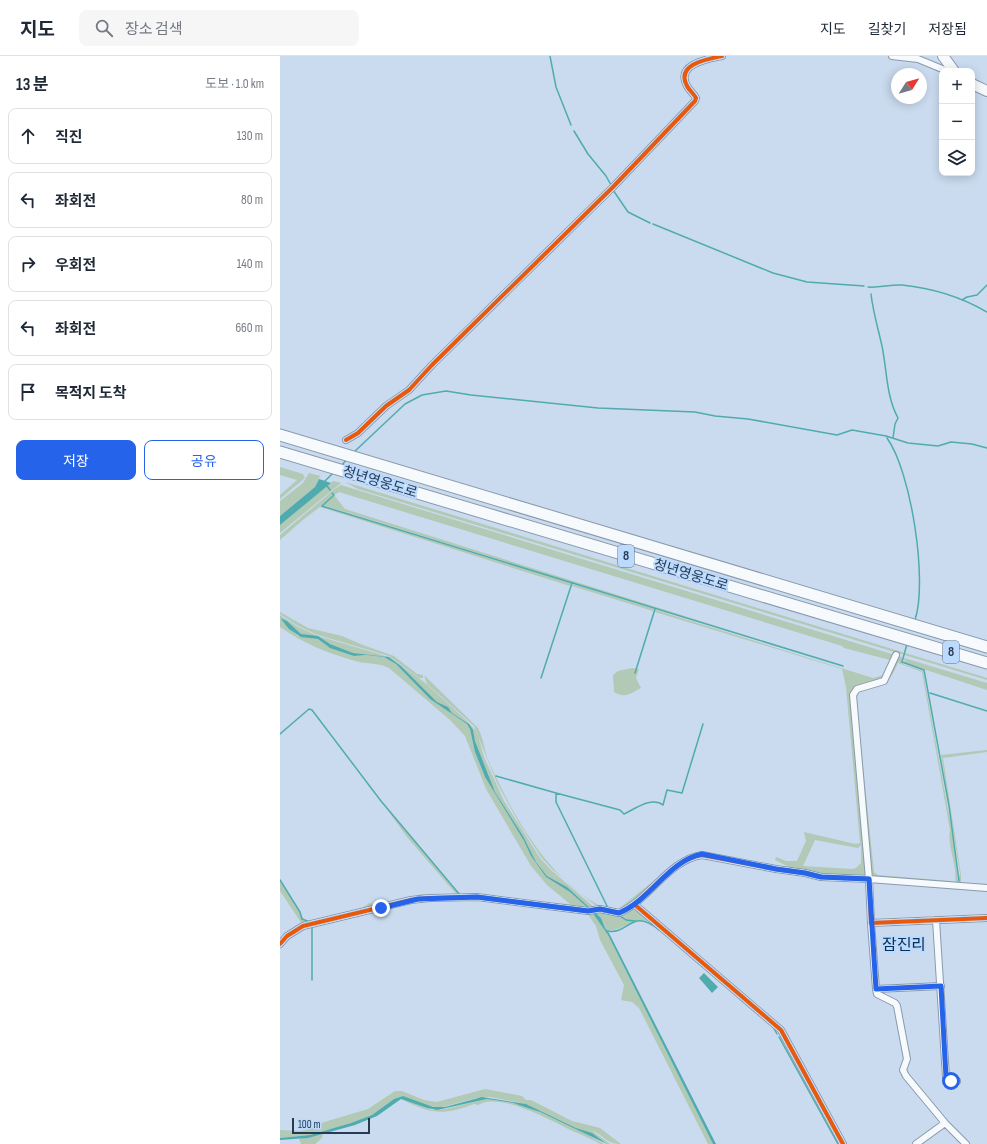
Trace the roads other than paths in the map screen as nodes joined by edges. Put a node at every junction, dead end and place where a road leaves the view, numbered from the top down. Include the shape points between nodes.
1 (722, 56) edge
2 (892, 56) edge
3 (943, 56) edge
4 (940, 68) edge
5 (952, 68) edge
6 (975, 85) edge
7 (987, 91) edge
8 (280, 435) edge
9 (346, 440) dead end
10 (280, 452) edge
11 (987, 647) edge
12 (896, 655) dead end
13 (987, 663) edge
14 (869, 879) junction
15 (987, 888) edge
16 (634, 904) junction
17 (987, 918) edge
18 (936, 920) junction
19 (871, 923) junction
20 (280, 944) edge
21 (941, 986) junction
22 (876, 989) junction
23 (957, 1081) dead end
24 (945, 1123) junction
25 (843, 1144) edge
26 (916, 1144) edge
27 (966, 1144) edge

1 - 9 street via 699,62 685,72 686,85 696,98 695,101 613,187 409,390
2 - 4 street via 918,59
3 - 5 main road
6 - 7 main road
8 - 11 highway, 청년영웅도로 / 8
10 - 13 highway, 청년영웅도로 / 8
12 - 14 street via 884,682 857,689 853,695
14 - 15 street
14 - 16 street via 821,877 702,854 683,862
14 - 19 street
16 - 20 street via 619,913 477,897 418,899 303,926
16 - 25 street via 781,1030
17 - 18 street
18 - 19 street
18 - 21 street
19 - 22 street
21 - 22 street
21 - 23 street via 946,1077
22 - 24 street via 877,994 897,1006 907,1059 903,1070 906,1076
24 - 26 street
24 - 27 street

